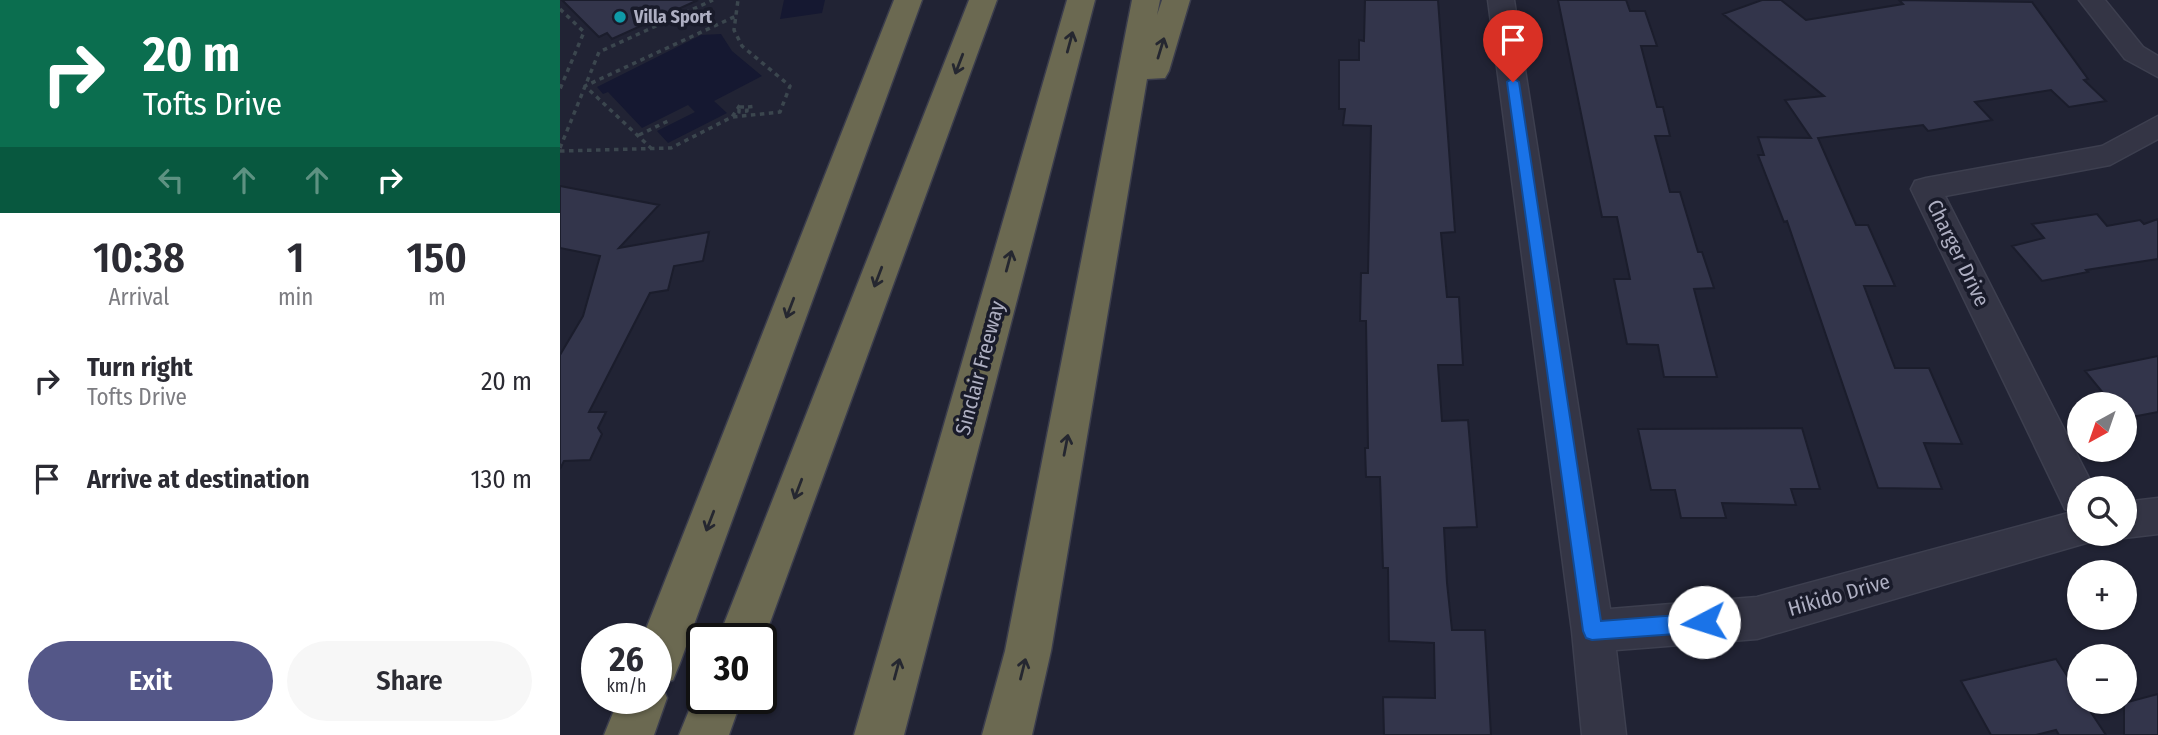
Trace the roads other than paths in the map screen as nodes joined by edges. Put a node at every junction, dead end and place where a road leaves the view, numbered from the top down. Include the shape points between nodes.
1 (908, 0) edge
2 (928, 0) edge
3 (983, 0) edge
4 (1081, 0) edge
5 (1146, 0) edge
6 (1176, 0) edge
7 (1501, 0) edge
8 (2092, 0) edge
9 (2158, 68) edge
10 (2158, 126) edge
11 (814, 244) junction
12 (1093, 303) junction
13 (2069, 476) edge
14 (2158, 516) edge
15 (2137, 518) edge
16 (2067, 531) edge
17 (671, 623) edge
18 (747, 623) edge
19 (1592, 631) junction
20 (637, 714) edge
21 (712, 714) edge
22 (629, 735) edge
23 (704, 735) edge
24 (879, 735) edge
25 (1007, 735) edge
26 (1604, 735) edge

1 - 11 highway
2 - 11 highway
3 -> 18 highway
24 -> 4 highway, Sinclair Freeway
5 - 12 highway
12 -> 6 highway
7 - 19 street
8 - 9 street via 2134,53
10 - 13 street, Charger Drive via 2110,155 1926,189
11 -> 17 highway
25 -> 12 highway via 1028,651
14 - 15 street
16 - 19 street, Hikido Drive via 1757,618
19 - 26 street
20 - 22 highway
21 - 23 highway

